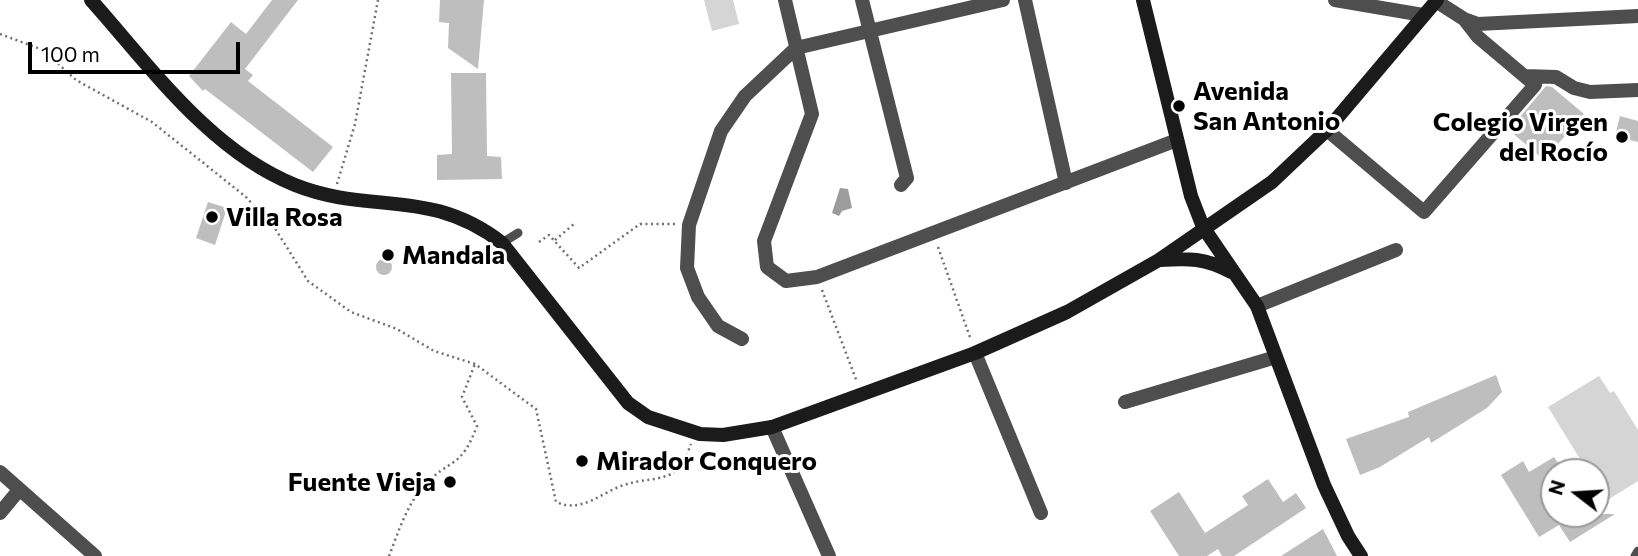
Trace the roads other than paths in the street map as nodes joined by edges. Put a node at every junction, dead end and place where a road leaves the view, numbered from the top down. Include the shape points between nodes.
1 (91, 0) edge
2 (785, 0) edge
3 (862, 0) edge
4 (1003, 0) edge
5 (1025, 0) edge
6 (1143, 0) edge
7 (1335, 0) edge
8 (1436, 0) edge
9 (1632, 0) edge
10 (1423, 15) junction
11 (1636, 16) edge
12 (1464, 19) junction
13 (870, 30) junction
14 (796, 48) junction
15 (1530, 81) junction
16 (1638, 90) edge
17 (1327, 130) junction
18 (1177, 140) junction
19 (1066, 183) junction
20 (901, 185) dead end
21 (1203, 227) junction
22 (518, 233) dead end
23 (502, 243) junction
24 (1396, 250) dead end
25 (1159, 260) junction
26 (1237, 275) junction
27 (1257, 306) junction
28 (742, 339) dead end
29 (975, 353) junction
30 (1276, 357) junction
31 (1125, 402) dead end
32 (772, 427) junction
33 (0, 472) edge
34 (19, 490) junction
35 (0, 513) edge
36 (1041, 513) dead end
37 (1638, 551) edge
38 (95, 556) edge
39 (829, 556) edge
40 (1361, 556) edge
41 (1636, 556) edge

1 - 23 street via 218,138 265,172 331,196 427,206 480,225
2 - 14 street
3 - 13 street
4 - 13 street
5 - 19 street
6 - 18 street
7 - 10 street
8 - 10 street
8 - 12 street
9 - 11 street
10 - 17 street
11 - 12 street via 1478,24
12 - 15 street via 1478,37
13 - 14 street
13 - 20 street via 907,178
14 - 19 street via 812,114 764,241 767,267 786,281 819,281
14 - 28 street via 745,96 721,131 689,225 687,268 698,297 718,326
15 - 16 street via 1556,77 1590,92
15 - 17 street via 1424,212
17 - 21 street via 1272,182
18 - 19 street
18 - 21 street
21 - 25 street
21 - 26 street
22 - 23 lane
23 - 32 street via 628,403 649,417 695,432 723,435
24 - 27 street
25 - 26 street via 1195,257
25 - 29 street via 1067,312
26 - 27 street
27 - 30 street
29 - 32 street
29 - 36 street
30 - 31 street
30 - 40 street via 1324,485
32 - 39 street
33 - 34 street
34 - 35 street
34 - 38 street
37 - 41 lane

